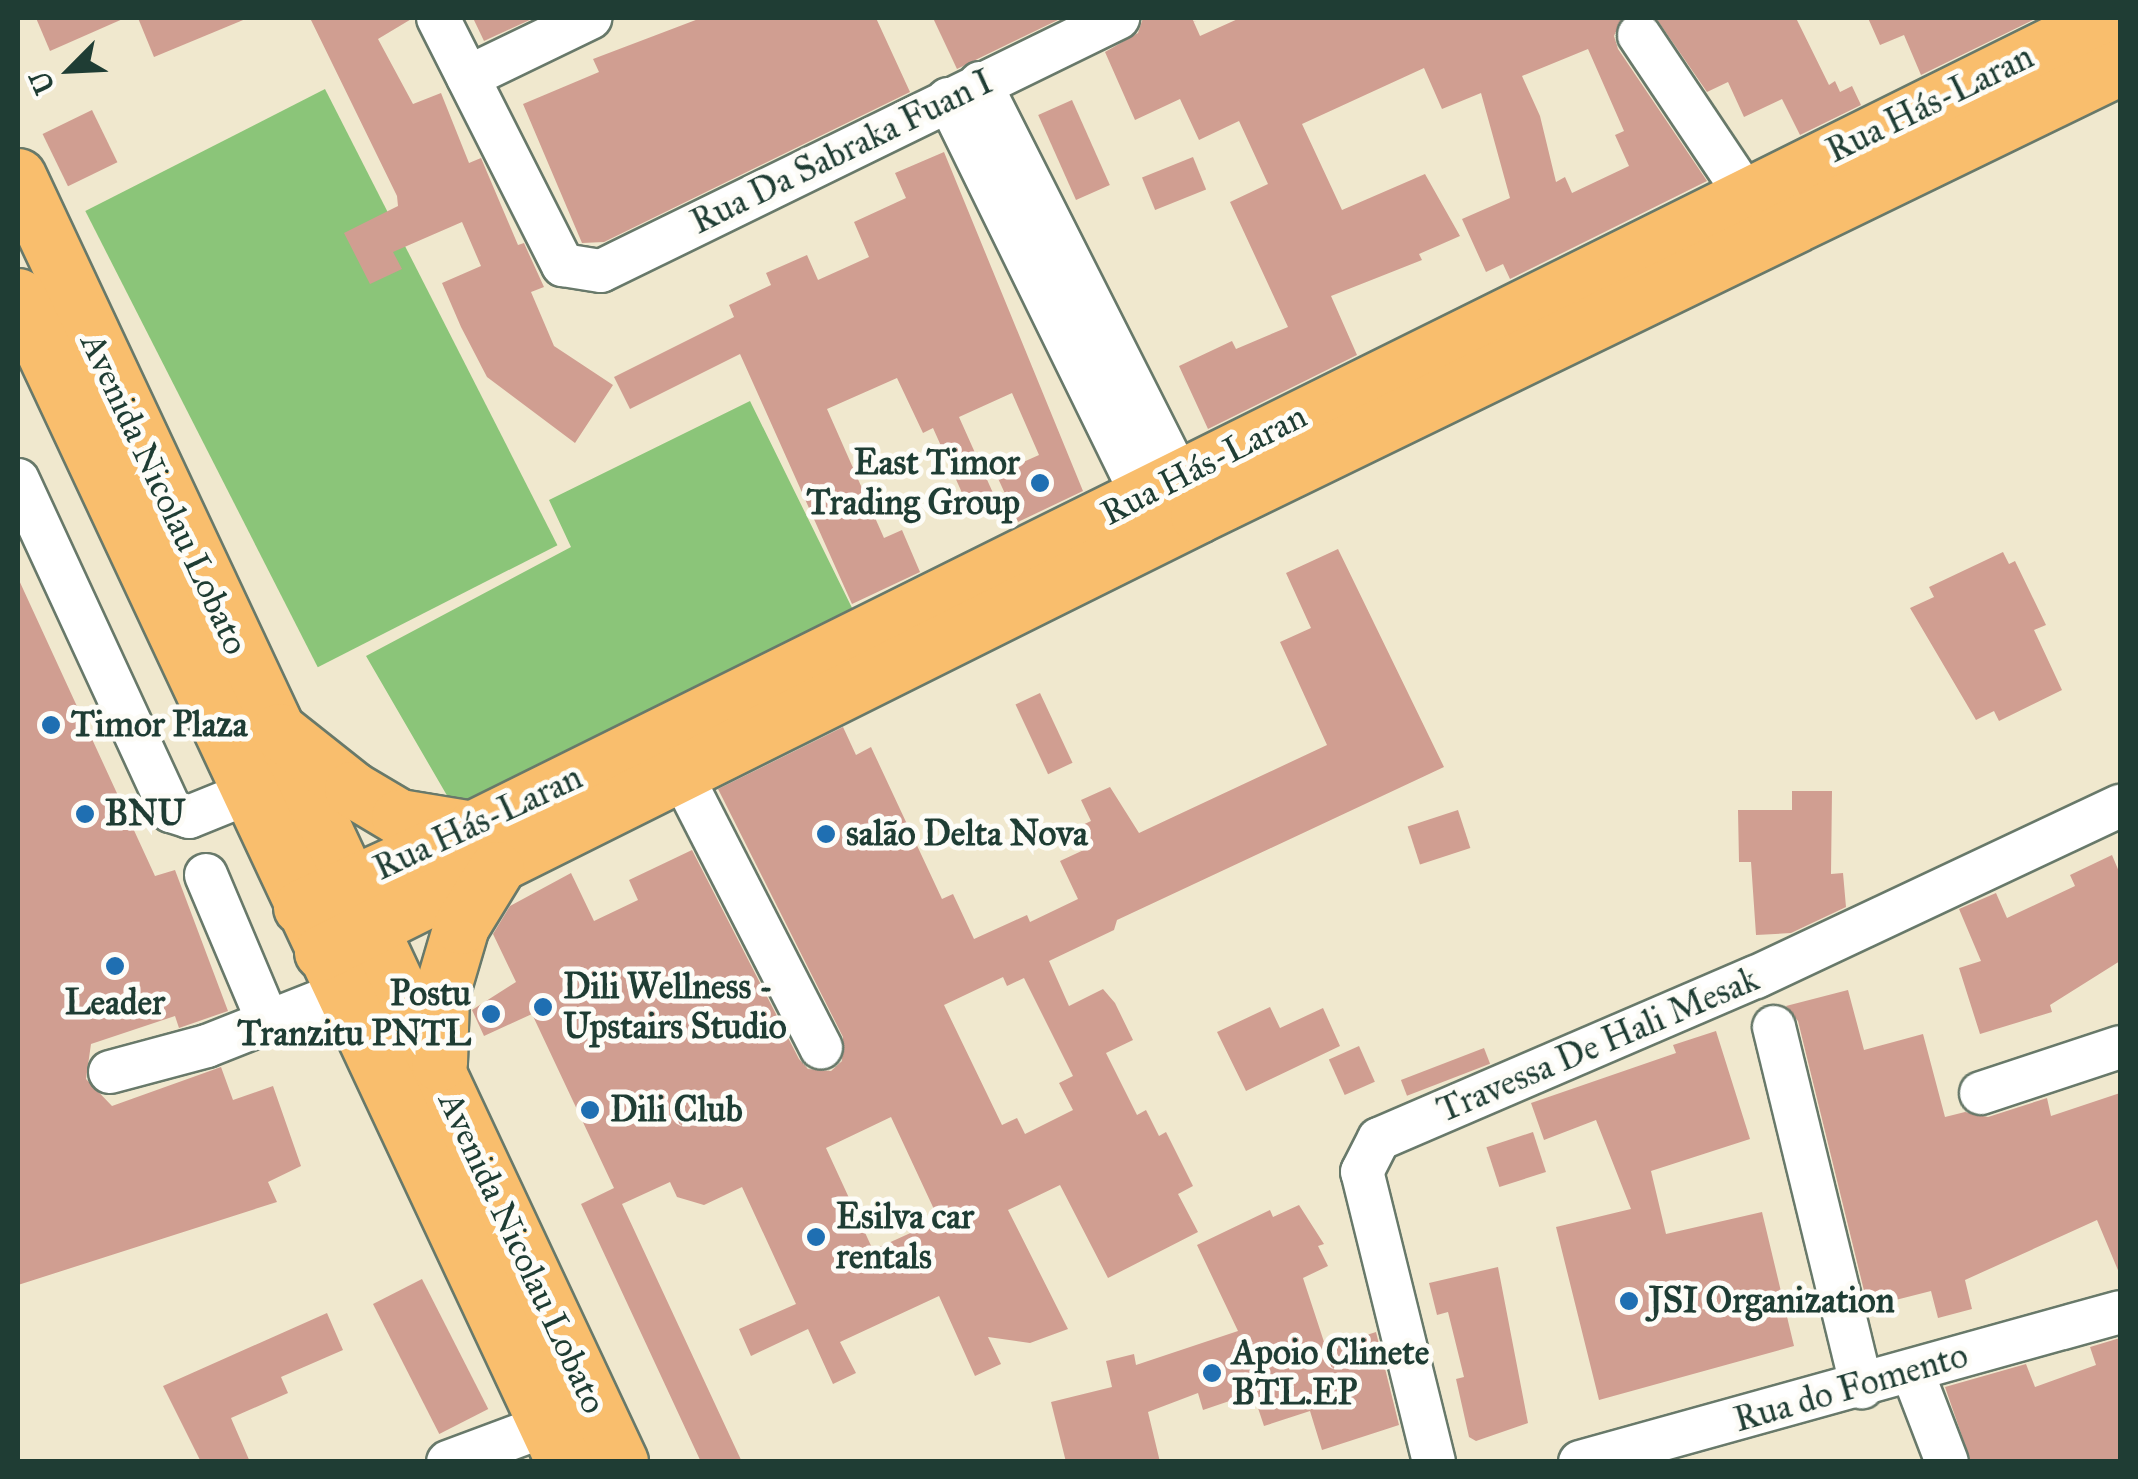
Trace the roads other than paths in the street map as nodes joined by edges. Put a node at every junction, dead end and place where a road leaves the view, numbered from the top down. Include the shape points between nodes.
1 (438, 18) edge
2 (590, 18) edge
3 (1118, 18) edge
4 (2110, 34) edge
5 (1639, 35) dead end
6 (468, 77) junction
7 (964, 91) junction
8 (18, 176) edge
9 (1746, 195) junction
10 (18, 296) edge
11 (18, 480) edge
12 (1170, 505) junction
13 (269, 723) junction
14 (682, 776) junction
15 (248, 793) junction
16 (2120, 806) edge
17 (484, 849) junction
18 (206, 875) dead end
19 (336, 933) junction
20 (268, 1022) junction
21 (1774, 1027) dead end
22 (821, 1048) dead end
23 (2120, 1048) edge
24 (110, 1072) dead end
25 (438, 1074) junction
26 (1980, 1092) dead end
27 (2120, 1312) edge
28 (1862, 1387) junction
29 (1919, 1388) junction
30 (569, 1431) edge
31 (448, 1462) edge
32 (620, 1462) edge
33 (1434, 1462) edge
34 (1580, 1462) edge
35 (1947, 1462) edge

1 - 6 street
2 - 6 street
3 - 7 street, Rua Da Sabraka Fuan I
4 - 9 main road, Rua Hás-Laran
4 - 12 main road, Rua Hás-Laran
5 - 9 street
6 - 7 street, Rua Da Sabraka Fuan I via 563,265 601,272
7 - 12 street
8 - 13 main road, Avenida Nicolau Lobato
9 - 12 main road, Rua Hás-Laran
10 - 15 main road, Avenida Nicolau Lobato
11 - 15 street via 171,811 189,817
12 - 14 main road, Rua Hás-Laran
12 - 17 main road, Rua Hás-Laran
13 - 17 main road via 352,789 400,817
13 - 19 main road, Avenida Nicolau Lobato
14 - 17 main road, Rua Hás-Laran
14 - 22 street
15 - 19 main road, Avenida Nicolau Lobato
16 - 33 street, Travessa De Hali Mesak via 1756,977 1379,1139 1362,1172
17 - 19 main road, Rua Hás-Laran
17 - 25 main road via 441,994
18 - 20 street
19 - 20 street
19 - 25 main road, Avenida Nicolau Lobato
19 - 30 main road, Avenida Nicolau Lobato
20 - 24 street
21 - 28 street
23 - 26 street
25 - 30 main road, Avenida Nicolau Lobato
27 - 29 street, Rua do Fomento
28 - 29 street, Rua do Fomento
28 - 34 street, Rua do Fomento
29 - 35 street
30 - 31 street
30 - 32 main road, Avenida Nicolau Lobato

